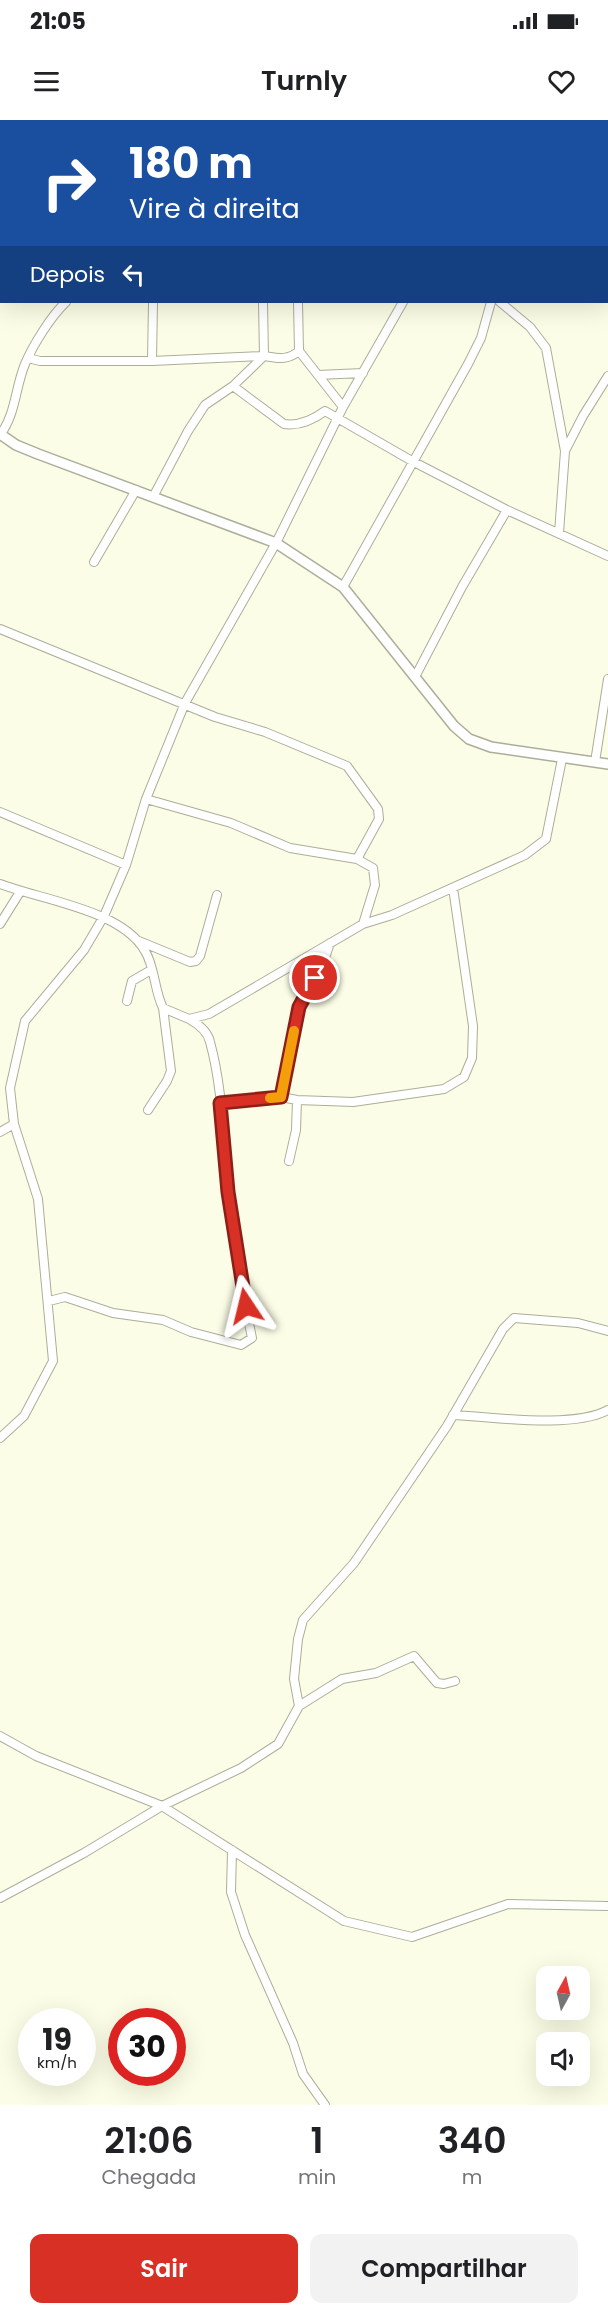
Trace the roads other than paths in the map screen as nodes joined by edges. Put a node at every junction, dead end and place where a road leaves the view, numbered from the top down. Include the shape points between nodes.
1 (65, 303) edge
2 (153, 303) edge
3 (263, 303) edge
4 (298, 303) edge
5 (402, 303) edge
6 (491, 303) edge
7 (501, 303) edge
8 (300, 351) junction
9 (264, 356) junction
10 (28, 358) junction
11 (152, 361) junction
12 (363, 373) junction
13 (318, 375) junction
14 (608, 376) edge
15 (233, 386) junction
16 (343, 407) junction
17 (339, 418) junction
18 (0, 434) edge
19 (566, 451) junction
20 (412, 461) junction
21 (136, 490) junction
22 (153, 497) junction
23 (507, 510) junction
24 (559, 533) junction
25 (276, 543) junction
26 (608, 556) edge
27 (94, 562) dead end
28 (343, 587) junction
29 (0, 629) edge
30 (415, 677) junction
31 (608, 679) edge
32 (185, 703) junction
33 (562, 759) junction
34 (595, 762) junction
35 (608, 764) edge
36 (146, 799) junction
37 (0, 812) edge
38 (357, 859) junction
39 (126, 865) junction
40 (0, 884) edge
41 (453, 888) junction
42 (20, 892) junction
43 (217, 895) dead end
44 (104, 916) junction
45 (0, 924) edge
46 (363, 924) junction
47 (139, 942) junction
48 (330, 943) junction
49 (151, 970) junction
50 (127, 1001) dead end
51 (163, 1008) junction
52 (189, 1019) junction
53 (281, 1097) junction
54 (297, 1101) junction
55 (220, 1103) junction
56 (148, 1110) dead end
57 (14, 1124) junction
58 (0, 1132) edge
59 (289, 1161) dead end
60 (49, 1301) junction
61 (608, 1331) edge
62 (608, 1410) edge
63 (453, 1415) junction
64 (0, 1438) edge
65 (455, 1681) dead end
66 (299, 1706) junction
67 (0, 1736) edge
68 (162, 1806) junction
69 (232, 1850) junction
70 (0, 1898) edge
71 (608, 1906) edge
72 (325, 2105) edge

1 - 10 street
2 - 11 street
3 - 9 street
4 - 8 street
5 - 12 street
6 - 20 street via 481,338
7 - 19 street via 530,327 546,348
8 - 9 street via 291,358
8 - 13 street
9 - 11 street
9 - 15 street
10 - 11 street
10 - 18 street via 9,422
12 - 13 street
12 - 16 street
13 - 16 street
14 - 19 street
15 - 17 street via 284,424 294,426 325,411
15 - 22 street via 205,405
16 - 17 street
17 - 20 street
17 - 25 street
18 - 21 street via 24,448
19 - 24 street
20 - 23 street
20 - 28 street
21 - 22 street
21 - 27 street
22 - 25 street
23 - 24 street
23 - 30 street
24 - 26 street
25 - 28 street
25 - 32 street
28 - 30 street
29 - 32 street
30 - 33 street via 469,739 491,747
31 - 34 street
32 - 36 street
32 - 38 street via 347,766 378,809 379,819
33 - 34 street
33 - 41 street via 546,838 525,855
34 - 35 street
36 - 38 street via 231,823 290,848
36 - 39 street
37 - 39 street
38 - 46 street via 373,868 375,885
39 - 44 street
40 - 42 street
41 - 46 street
41 - 54 street via 473,1026 472,1058 464,1077 444,1089 353,1102
42 - 44 street
42 - 45 street
43 - 47 street via 196,961
44 - 47 street
44 - 57 street via 84,950 25,1021 10,1088
46 - 48 street
47 - 49 street
48 - 52 street via 209,1014
48 - 53 street via 299,1007
49 - 50 street via 132,981
49 - 51 street
51 - 52 street
51 - 56 street via 171,1071
52 - 55 street via 210,1039
53 - 54 street
53 - 55 street
54 - 59 street
55 - 60 street via 228,1192 252,1338 241,1345 163,1320 113,1313 65,1297
57 - 58 street
57 - 60 street via 38,1199
60 - 64 street via 53,1361 24,1416
61 - 63 street via 578,1323 514,1318 502,1329
62 - 63 street via 578,1418 543,1420
63 - 66 street via 354,1563 303,1620 294,1679
65 - 66 street via 437,1683 414,1656 376,1673 342,1679
66 - 68 street via 278,1744 241,1768
67 - 68 street via 36,1756
68 - 69 street
68 - 70 street
69 - 71 street via 344,1921 412,1937 508,1904
69 - 72 street via 231,1892 245,1935 303,2074

